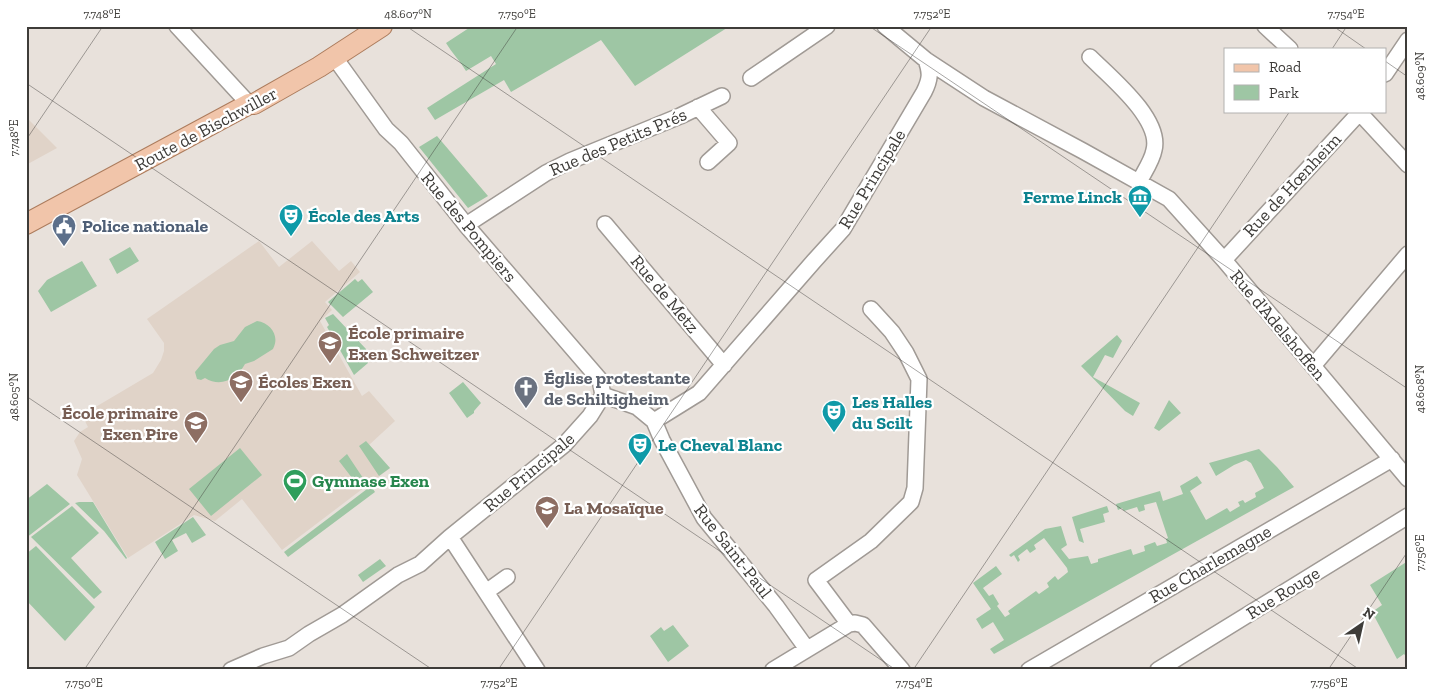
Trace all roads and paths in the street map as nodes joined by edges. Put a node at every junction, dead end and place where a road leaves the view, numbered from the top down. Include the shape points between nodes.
1 (176, 26) edge
2 (382, 26) edge
3 (827, 26) edge
4 (885, 26) edge
5 (1267, 27) edge
6 (1408, 40) edge
7 (1289, 48) edge
8 (1090, 57) dead end
9 (334, 58) junction
10 (926, 60) junction
11 (1386, 73) edge
12 (751, 78) dead end
13 (722, 96) dead end
14 (250, 104) junction
15 (698, 107) junction
16 (1360, 112) edge
17 (708, 162) dead end
18 (1408, 165) edge
19 (1139, 182) junction
20 (26, 224) edge
21 (605, 224) dead end
22 (466, 225) junction
23 (1224, 260) junction
24 (1405, 263) edge
25 (871, 309) dead end
26 (724, 365) junction
27 (1313, 366) junction
28 (603, 395) junction
29 (654, 421) junction
30 (1392, 459) junction
31 (1408, 479) edge
32 (1408, 516) edge
33 (450, 536) junction
34 (507, 578) dead end
35 (486, 592) junction
36 (849, 624) junction
37 (804, 656) junction
38 (249, 666) edge
39 (231, 670) edge
40 (537, 670) edge
41 (773, 670) edge
42 (902, 670) edge
43 (1029, 670) edge
44 (1158, 670) edge

1 - 14 street
2 - 9 main road, Route de Bischwiller
3 - 12 street
4 - 10 street, Rue d'Adelshoffen
5 - 7 street
6 - 11 street
8 - 19 street via 1130,96 1148,122 1155,149
9 - 14 main road, Route de Bischwiller
9 - 22 street, Rue des Pompiers via 386,129 401,143
10 - 19 street, Rue d'Adelshoffen via 984,98
10 - 26 street, Rue Principale via 930,79 924,92 843,229
13 - 15 street, Rue des Petits Prés
14 - 20 main road, Route de Bischwiller
15 - 17 street via 729,143
15 - 22 street, Rue des Petits Prés via 546,172
16 - 18 street
16 - 23 street, Rue de Hœnheim
19 - 23 street, Rue d'Adelshoffen via 1169,199
21 - 26 street, Rue de Metz
22 - 28 street, Rue des Pompiers via 600,380
23 - 27 street, Rue d'Adelshoffen
24 - 27 street
25 - 36 street via 892,332 919,380 916,488 911,502 871,541 816,580
26 - 29 street, Rue Principale via 699,393
27 - 30 street, Rue d'Adelshoffen
28 - 29 street via 637,408
28 - 33 street, Rue Principale via 590,416 564,445
29 - 37 street, Rue Saint-Paul via 704,518 776,606
30 - 31 street, Rue d'Adelshoffen
30 - 43 street, Rue Charlemagne
32 - 44 street, Rue Rouge
33 - 35 street
33 - 38 street, Rue Principale via 420,564 398,575 289,648
34 - 35 street
35 - 40 street
36 - 37 street
36 - 42 street via 863,626
37 - 41 street
38 - 39 street, Rue Principale

